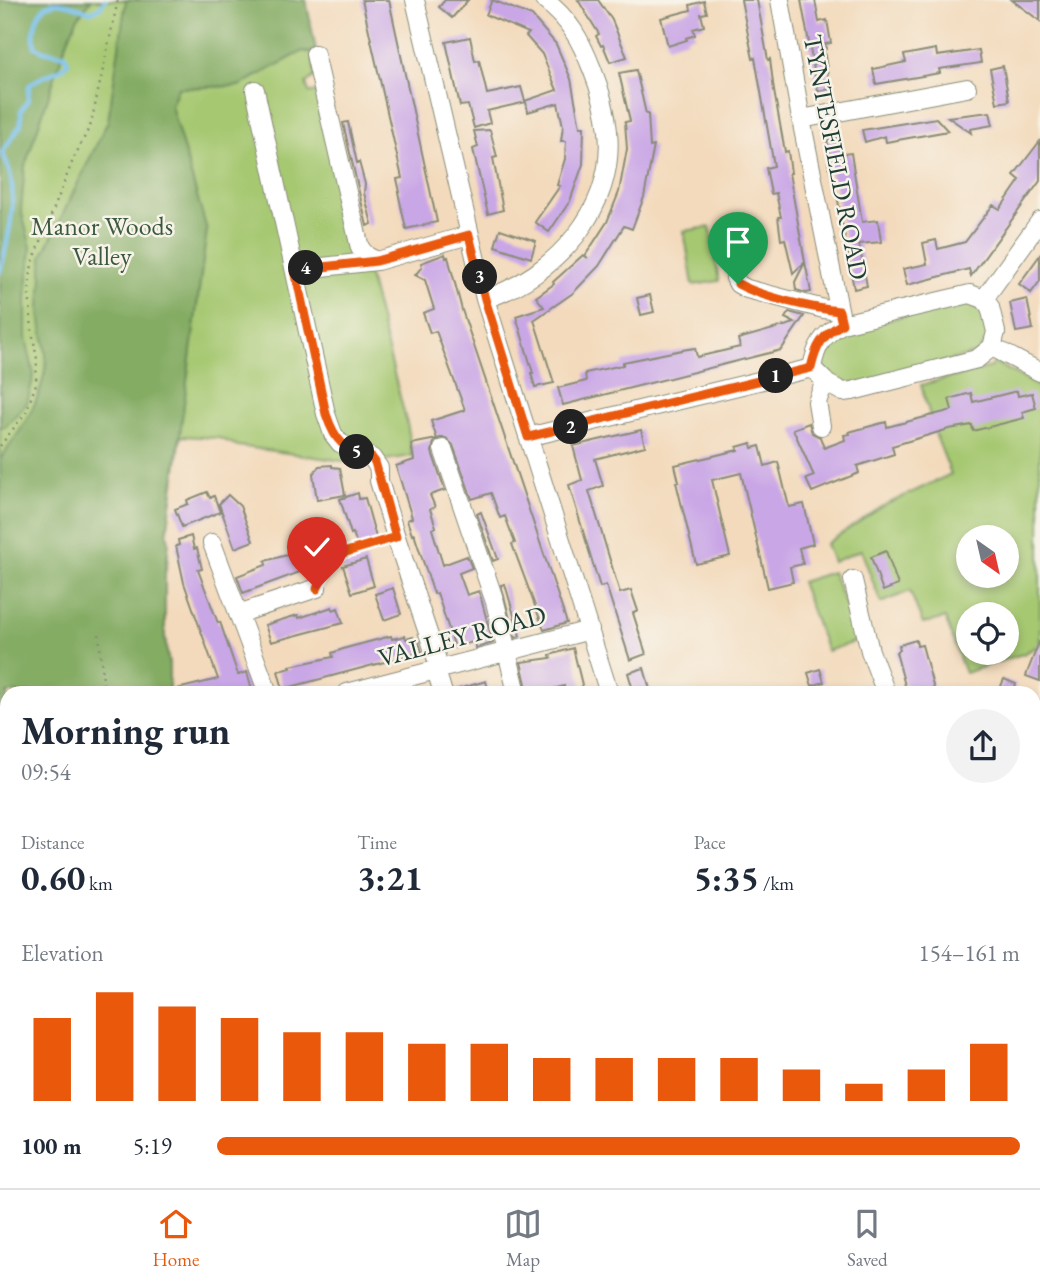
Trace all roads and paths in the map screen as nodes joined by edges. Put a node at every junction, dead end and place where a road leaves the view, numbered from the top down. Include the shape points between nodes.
1 (118, 0) edge
2 (415, 0) edge
3 (544, 0) edge
4 (780, 0) edge
5 (315, 54) dead end
6 (967, 88) dead end
7 (255, 90) dead end
8 (801, 119) junction
9 (1040, 221) edge
10 (469, 235) junction
11 (377, 261) junction
12 (295, 270) junction
13 (735, 278) dead end
14 (485, 299) junction
15 (984, 299) junction
16 (840, 318) junction
17 (992, 346) junction
18 (811, 368) junction
19 (1040, 372) edge
20 (825, 381) junction
21 (821, 426) dead end
22 (528, 437) junction
23 (0, 446) edge
24 (443, 449) dead end
25 (396, 537) junction
26 (212, 543) dead end
27 (853, 580) dead end
28 (317, 589) joint
29 (238, 614) junction
30 (590, 630) junction
31 (99, 634) dead end
32 (507, 652) junction
33 (438, 670) junction
34 (103, 686) edge
35 (265, 686) edge
36 (375, 686) edge
37 (441, 686) edge
38 (515, 686) edge
39 (607, 686) edge
40 (883, 686) edge

1 - 23 path via 91,124 32,264 29,290 36,384 26,412
2 - 10 street
3 - 14 street via 580,39 598,84 609,132 604,181 593,210 556,258 526,281
4 - 8 street, TYNTESFIELD ROAD
5 - 11 street via 316,85 360,248
6 - 8 street
7 - 12 street
8 - 16 street, TYNTESFIELD ROAD
9 - 15 street
10 - 11 street
10 - 14 street
11 - 12 street
12 - 25 street via 333,434 349,449 372,458 379,468
13 - 16 street via 747,289 824,309
14 - 22 street
15 - 16 street via 970,294 954,296
15 - 17 street via 994,317
16 - 18 street via 820,340
17 - 19 street
17 - 20 street via 977,359 852,391
18 - 20 street
18 - 22 street
20 - 21 street via 817,402
22 - 30 street
24 - 32 street via 495,602
25 - 28 path via 320,560 324,574
25 - 33 street
26 - 29 street
27 - 40 street
28 - 29 street
29 - 35 street
30 - 32 street, VALLEY ROAD
30 - 39 street
31 - 34 path
32 - 33 street, VALLEY ROAD
32 - 38 street
33 - 36 street, VALLEY ROAD
33 - 37 street

